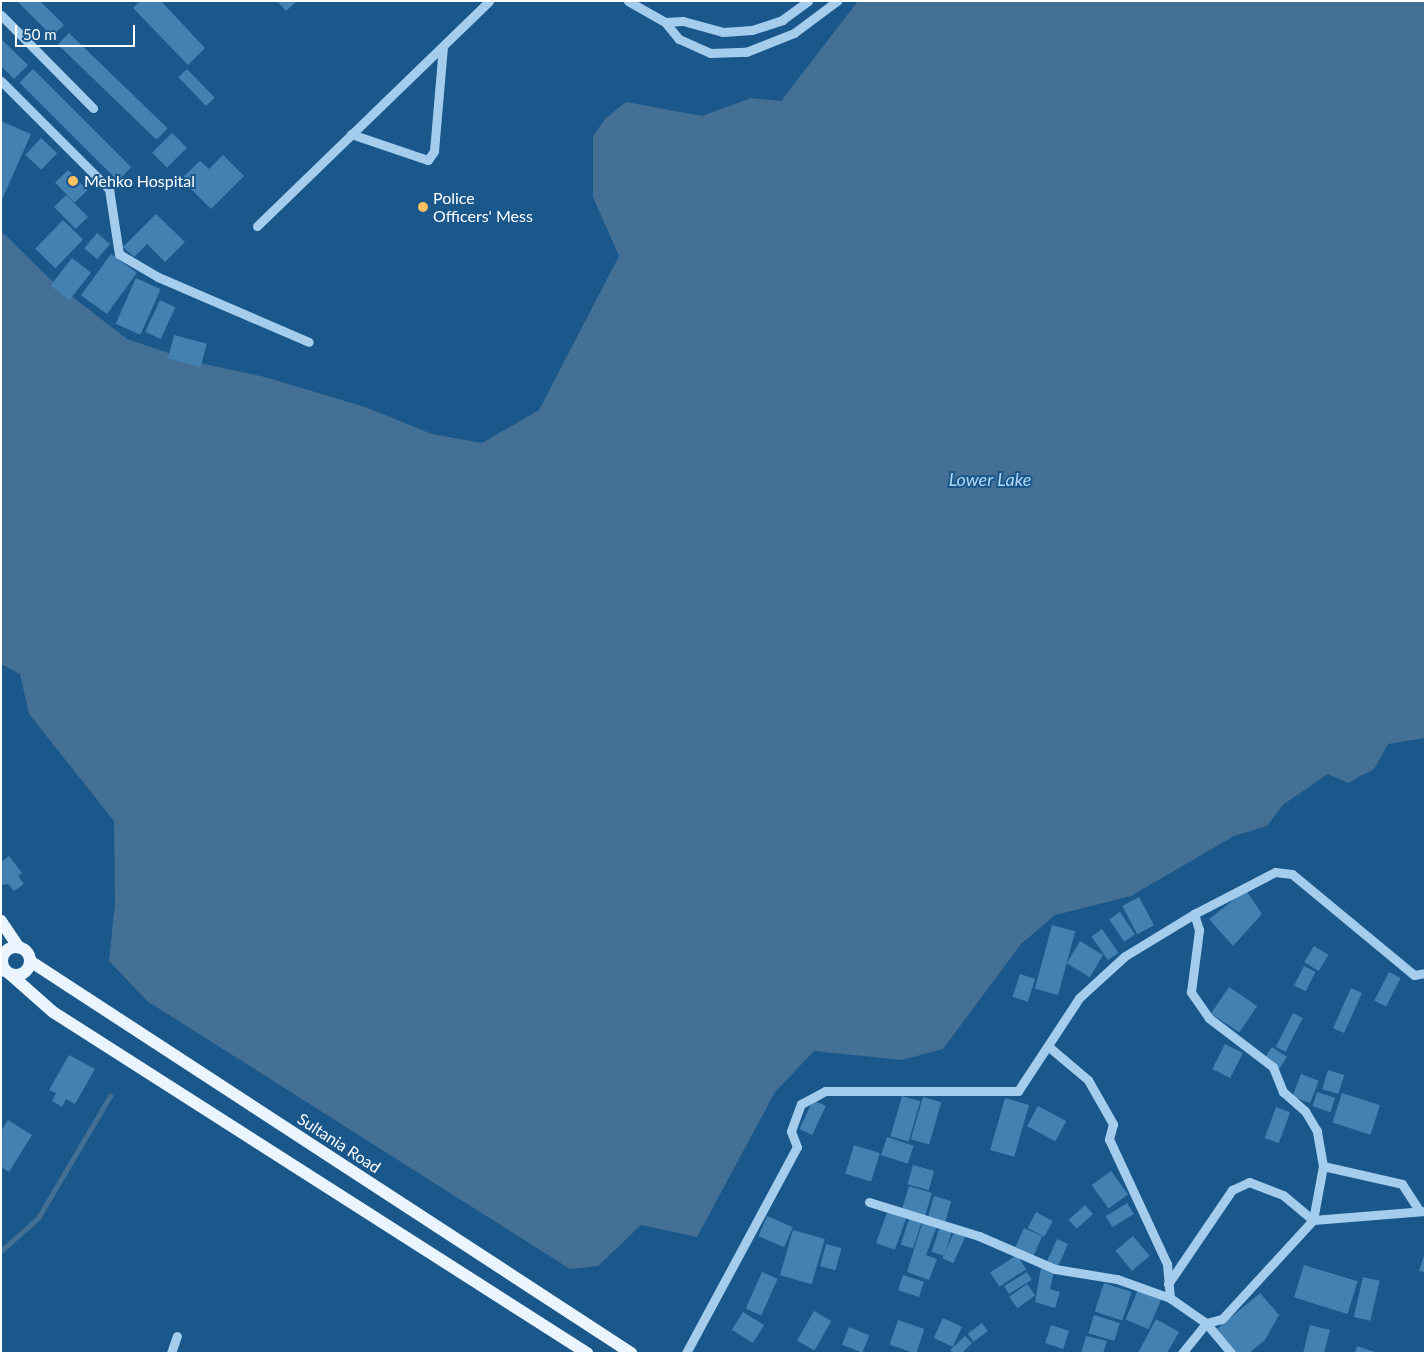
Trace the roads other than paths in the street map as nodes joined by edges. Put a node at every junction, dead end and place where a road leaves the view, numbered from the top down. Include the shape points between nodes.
1 (488, 1) edge
2 (628, 1) edge
3 (808, 1) edge
4 (837, 1) edge
5 (1, 14) edge
6 (664, 22) junction
7 (443, 46) junction
8 (1, 81) edge
9 (93, 108) dead end
10 (351, 134) junction
11 (257, 226) dead end
12 (309, 342) dead end
13 (1194, 914) junction
14 (1, 921) edge
15 (19, 948) junction
16 (30, 961) junction
17 (4, 966) edge
18 (1425, 972) edge
19 (1048, 1047) junction
20 (1323, 1166) junction
21 (869, 1202) dead end
22 (1422, 1211) edge
23 (1313, 1220) junction
24 (1168, 1284) junction
25 (1170, 1298) junction
26 (1206, 1323) junction
27 (177, 1336) dead end
28 (560, 1336) junction
29 (171, 1353) edge
30 (567, 1353) edge
31 (587, 1353) edge
32 (631, 1353) edge
33 (686, 1353) edge
34 (1182, 1353) edge
35 (1231, 1353) edge

1 - 7 street
2 - 6 street
3 - 6 street via 782,20 752,30 723,32 683,21
4 - 6 street via 794,32 746,52 710,53 679,39
5 - 9 street
7 - 10 street
7 - 10 street via 434,151 428,160
8 - 12 street via 109,189 118,254 158,277
10 - 11 street
13 - 18 street via 1275,872 1292,874 1414,975
13 - 19 street via 1125,956 1080,998
13 - 20 street via 1200,930 1191,992 1209,1018 1273,1067 1283,1092 1305,1110 1317,1131
14 - 15 main road
15 - 16 main road, Sultania Road
15 - 17 main road via 7,950
16 - 17 main road via 24,972
16 - 32 main road, Sultania Road
17 - 28 main road via 53,1012
19 - 24 street via 1088,1080 1113,1124 1108,1139 1167,1264
19 - 33 street via 1018,1091 825,1091 801,1104 791,1131 797,1147
20 - 22 street via 1402,1184
20 - 23 street
21 - 25 street via 980,1236 1055,1269 1117,1279
22 - 23 street
23 - 24 street via 1283,1195 1249,1182 1232,1190
23 - 26 street via 1222,1319
24 - 25 street
25 - 26 street
26 - 34 street
26 - 35 street
27 - 29 street
28 - 30 main road
28 - 31 main road

